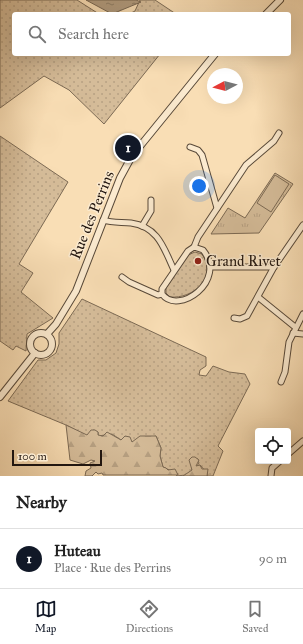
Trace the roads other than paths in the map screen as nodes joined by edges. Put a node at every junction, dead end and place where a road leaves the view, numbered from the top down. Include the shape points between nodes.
1 (280, 0) edge
2 (268, 12) edge
3 (212, 56) edge
4 (279, 133) dead end
5 (190, 147) dead end
6 (151, 200) dead end
7 (217, 208) junction
8 (103, 220) junction
9 (303, 225) edge
10 (142, 226) junction
11 (194, 247) junction
12 (210, 267) junction
13 (274, 267) junction
14 (174, 270) junction
15 (122, 277) dead end
16 (162, 294) junction
17 (258, 298) junction
18 (303, 314) edge
19 (234, 318) dead end
20 (294, 330) junction
21 (47, 334) junction
22 (303, 334) edge
23 (35, 352) junction
24 (281, 382) dead end
25 (0, 396) edge
26 (303, 441) edge
27 (291, 451) edge
28 (277, 464) edge
29 (271, 476) edge

1 - 2 street
3 - 8 street, Rue des Perrins via 132,156
4 - 7 street via 269,146 246,165
5 - 7 street via 202,155
6 - 10 street via 151,211
7 - 11 street
8 - 10 street
8 - 21 street, Rue des Perrins via 76,291
9 - 13 street
10 - 14 street via 156,235 163,244
11 - 12 street via 206,253
11 - 14 street
12 - 13 street
12 - 16 street via 203,287 191,297 176,300 165,298
13 - 17 street
14 - 16 street
15 - 16 street via 158,295
17 - 19 street via 246,316
17 - 20 street
18 - 20 street
20 - 22 street
20 - 24 street
21 - 23 street via 36,334 31,339 31,347
21 - 23 street via 52,343 50,349 42,354
23 - 25 street
26 - 27 street
28 - 29 street via 272,468

